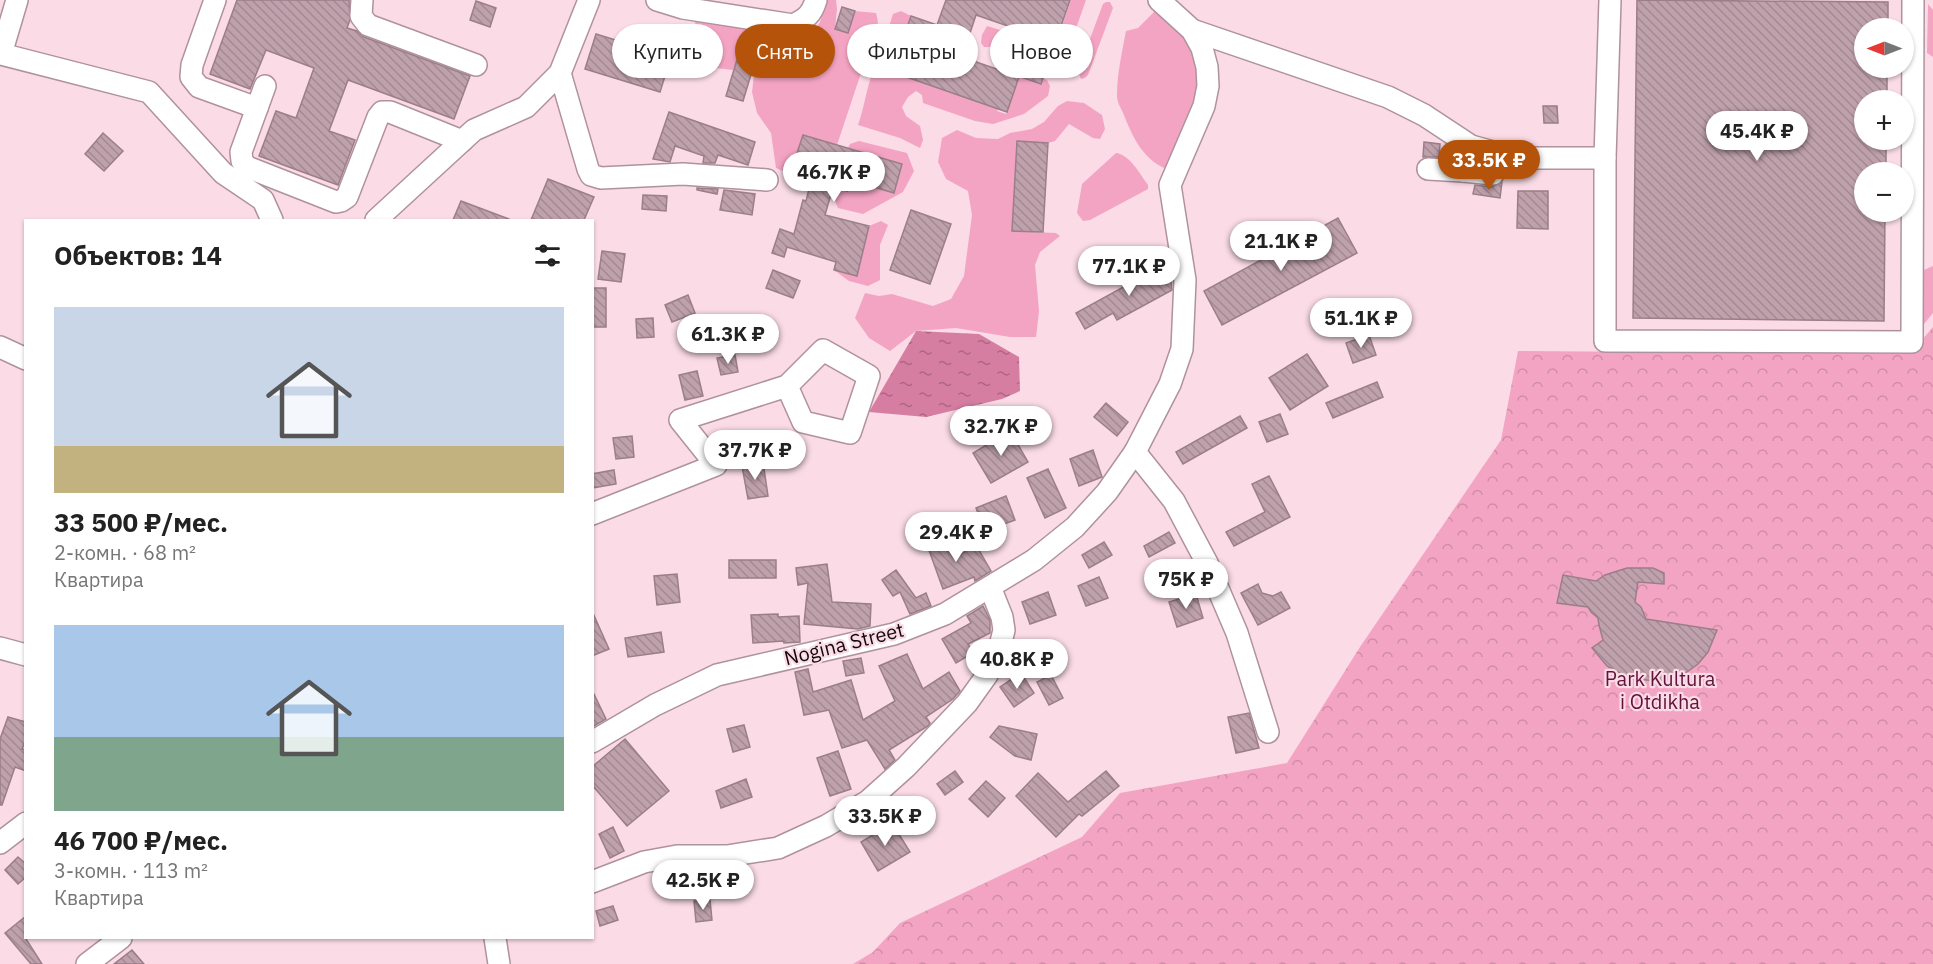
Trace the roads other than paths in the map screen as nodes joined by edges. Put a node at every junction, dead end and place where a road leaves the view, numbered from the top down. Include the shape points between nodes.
1 (17, 0) edge
2 (215, 0) edge
3 (362, 0) edge
4 (589, 0) edge
5 (657, 0) edge
6 (816, 0) edge
7 (1159, 0) edge
8 (1610, 0) edge
9 (1913, 0) edge
10 (1192, 30) junction
11 (0, 56) edge
12 (476, 65) dead end
13 (560, 73) junction
14 (265, 86) dead end
15 (257, 108) junction
16 (462, 141) junction
17 (1472, 146) junction
18 (1605, 158) junction
19 (1428, 169) dead end
20 (1463, 171) junction
21 (1493, 174) dead end
22 (767, 180) dead end
23 (272, 219) edge
24 (377, 219) edge
25 (0, 347) edge
26 (24, 358) edge
27 (787, 386) dead end
28 (1135, 452) junction
29 (594, 513) edge
30 (990, 587) junction
31 (0, 648) edge
32 (24, 654) edge
33 (1268, 732) dead end
34 (594, 741) edge
35 (24, 825) edge
36 (0, 843) edge
37 (594, 881) edge
38 (120, 939) edge
39 (495, 939) edge
40 (87, 964) edge
41 (499, 964) edge

1 - 11 street
2 - 15 street via 191,77 199,87
3 - 12 street via 361,16 368,25
4 - 13 street
5 - 6 street via 683,8 793,25 805,20
7 - 10 street, Nogina Street
8 - 18 street
9 - 18 street via 1912,342 1605,341
10 - 17 street via 1388,97
10 - 28 street, Nogina Street via 1202,48 1208,86 1204,106 1170,185 1185,280 1182,349 1170,384
11 - 23 street via 148,92 223,173 262,200
13 - 16 street via 526,107 474,130
13 - 22 street via 591,175 601,178 683,174
14 - 15 street
15 - 16 street via 241,152 247,167 336,202 347,196 382,112
16 - 24 street
17 - 18 street via 1515,158
17 - 20 street
19 - 20 street
20 - 21 street
25 - 26 street
27 - 29 street via 680,420 716,465
28 - 30 street, Nogina Street via 1107,492 1075,527 1034,560
28 - 33 street via 1174,501 1207,563 1237,633
30 - 34 street, Nogina Street via 945,614 894,634 717,675
30 - 37 street via 1004,630 987,675 967,703 868,801 778,848 727,856 677,856 644,862
31 - 32 street
35 - 36 street
38 - 40 street
39 - 41 street

